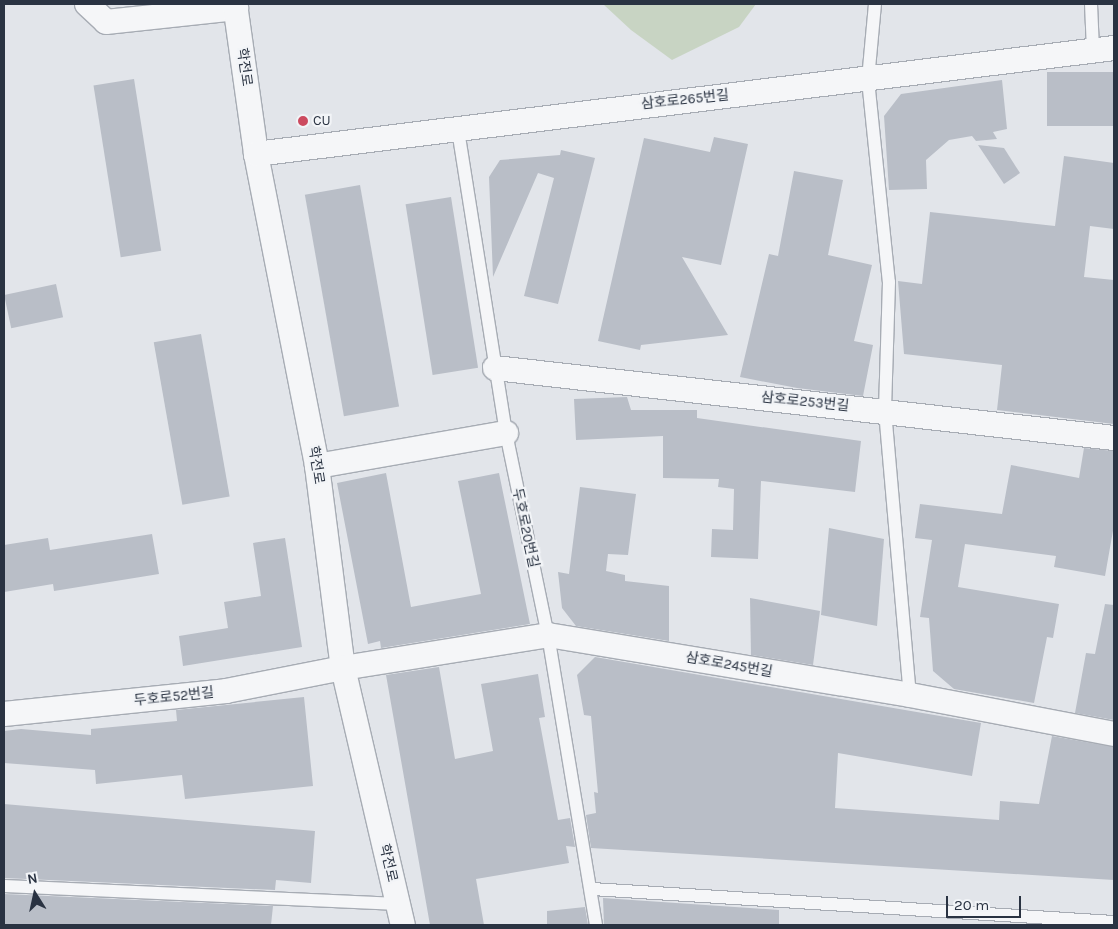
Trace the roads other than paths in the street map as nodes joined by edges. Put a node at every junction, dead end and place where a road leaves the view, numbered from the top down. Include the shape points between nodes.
1 (87, 4) edge
2 (875, 4) edge
3 (1091, 4) edge
4 (236, 6) edge
5 (1107, 47) edge
6 (868, 80) junction
7 (458, 130) junction
8 (256, 154) junction
9 (495, 368) junction
10 (885, 411) junction
11 (506, 433) junction
12 (1114, 438) edge
13 (317, 466) junction
14 (548, 635) junction
15 (343, 668) junction
16 (910, 696) junction
17 (4, 714) edge
18 (1114, 734) edge
19 (4, 886) edge
20 (592, 889) junction
21 (400, 915) edge
22 (1114, 922) edge
23 (596, 925) edge

1 - 4 street via 106,22
2 - 6 lane
3 - 5 lane
4 - 8 street, 학전로
5 - 6 street, 삼호로265번길
6 - 7 street, 삼호로265번길
6 - 10 lane via 889,282
7 - 8 street, 삼호로265번길
7 - 9 lane, 두호로20번길
8 - 13 street, 학전로
9 - 10 street, 삼호로253번길
9 - 11 lane, 두호로20번길
10 - 12 street, 삼호로253번길
10 - 16 lane
11 - 13 street
11 - 14 lane, 두호로20번길
13 - 15 street, 학전로
14 - 15 street, 삼호로245번길
14 - 16 street, 삼호로245번길
14 - 20 lane, 두호로20번길
15 - 17 street, 두호로52번길 via 226,692
15 - 21 street, 학전로
16 - 18 street, 삼호로245번길
19 - 21 lane
20 - 22 lane
20 - 23 lane, 두호로20번길

